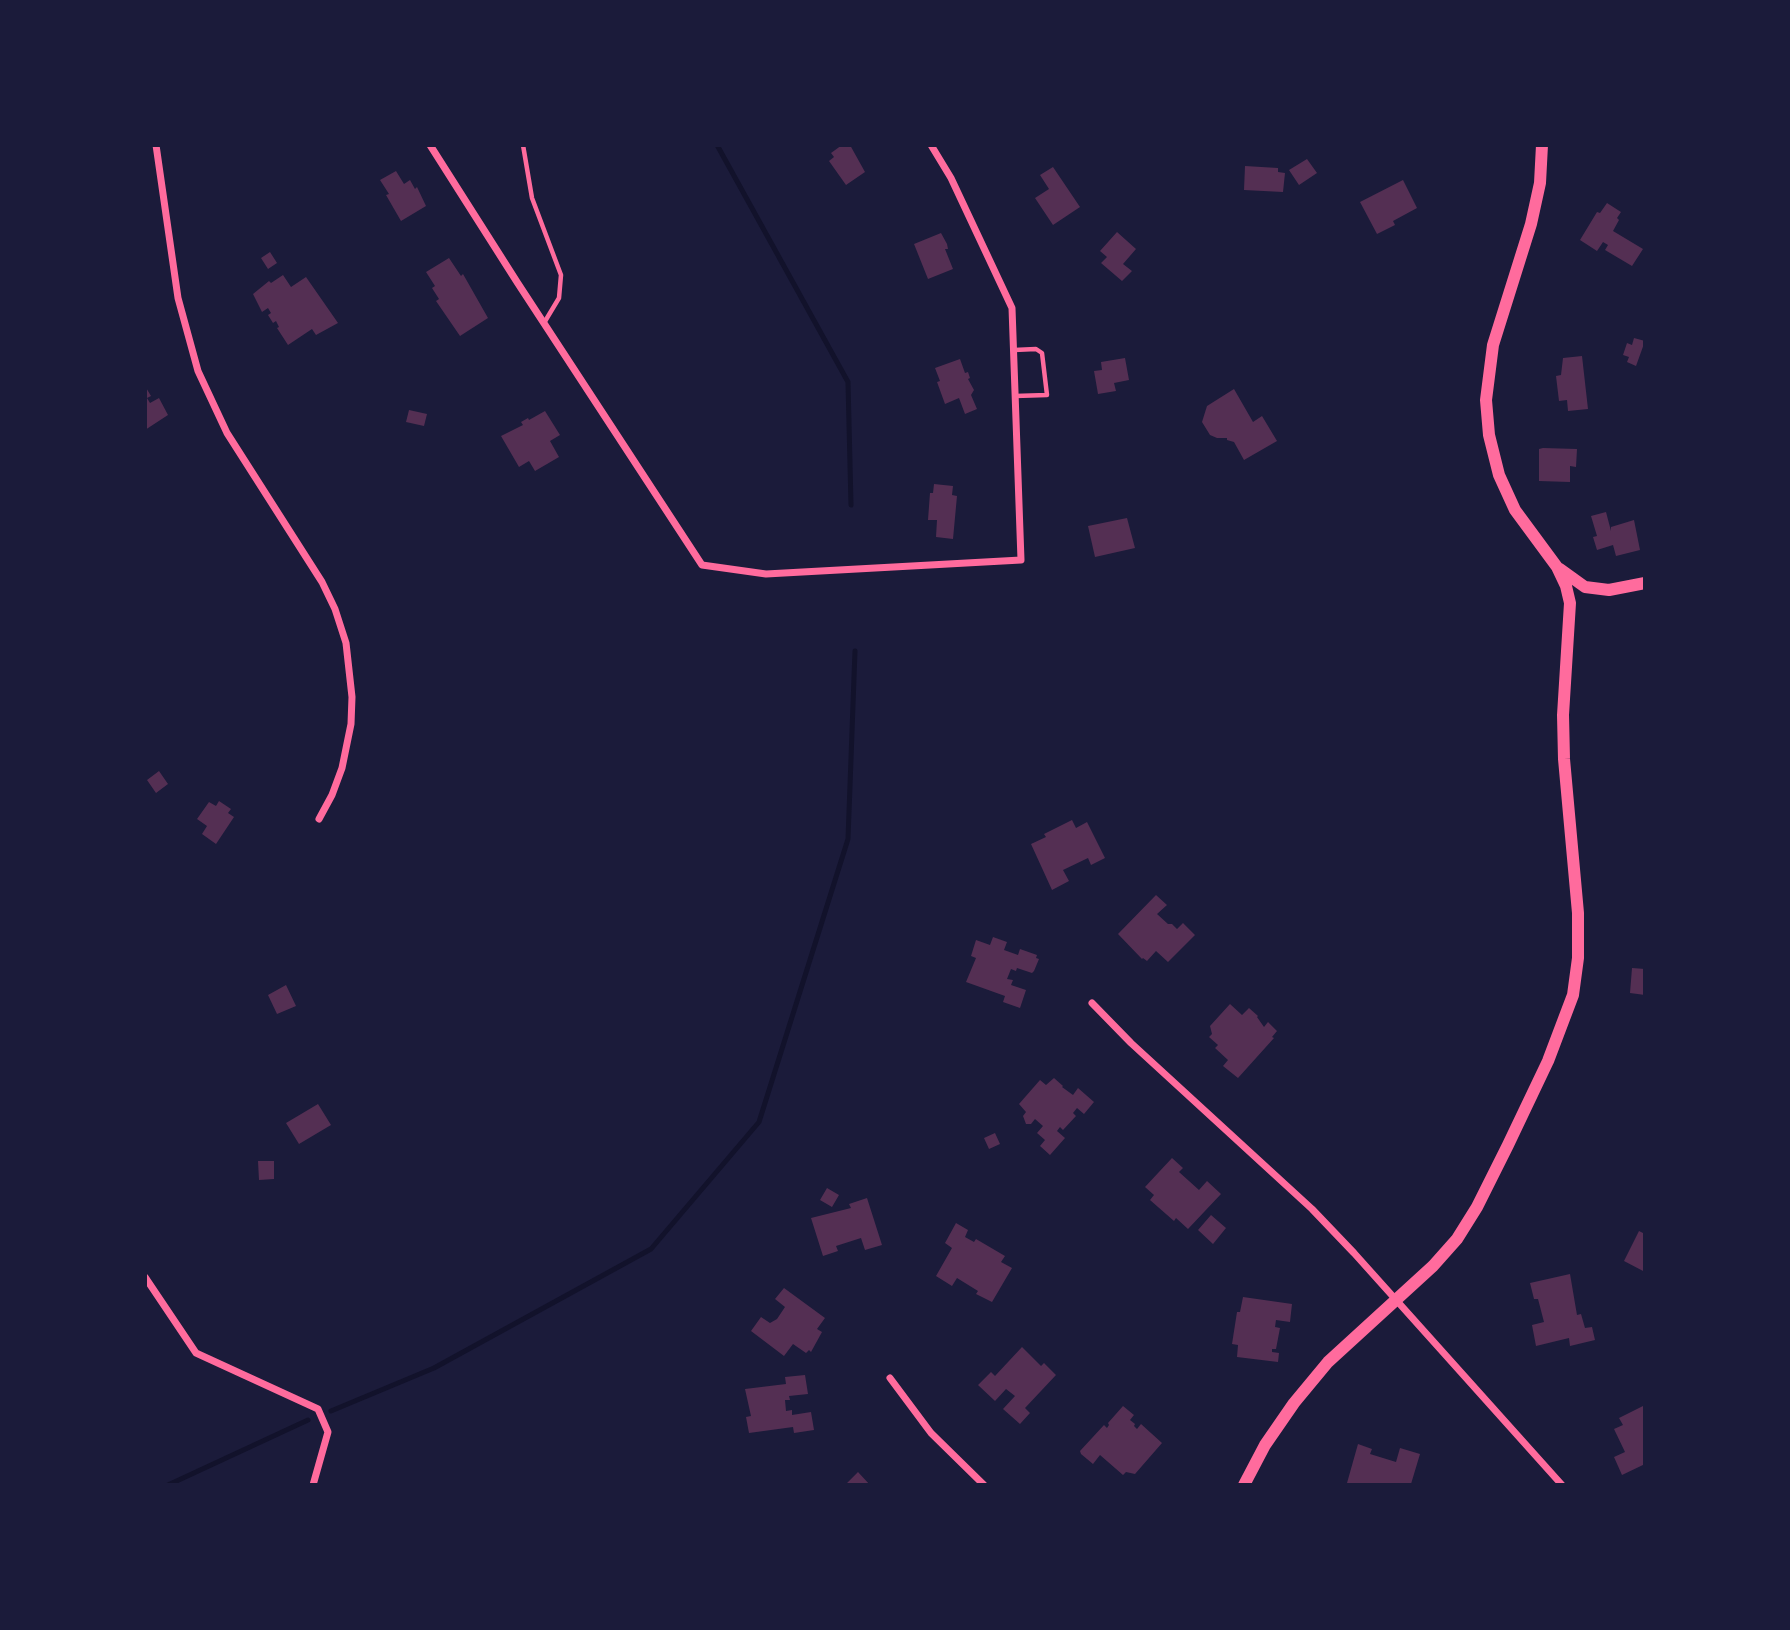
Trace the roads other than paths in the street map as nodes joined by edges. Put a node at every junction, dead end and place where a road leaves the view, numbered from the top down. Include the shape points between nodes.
1 (156, 145) edge
2 (430, 145) edge
3 (525, 145) edge
4 (931, 145) edge
5 (1542, 145) edge
6 (544, 323) junction
7 (1013, 350) junction
8 (1015, 396) junction
9 (1557, 567) junction
10 (1645, 583) edge
11 (319, 819) dead end
12 (1092, 1003) dead end
13 (145, 1278) edge
14 (1397, 1301) junction
15 (890, 1378) dead end
16 (313, 1485) edge
17 (984, 1485) edge
18 (1244, 1485) edge
19 (1563, 1485) edge

1 - 11 street via 178,298 198,371 227,433 322,582 346,643 351,724 342,768
2 - 6 street
3 - 6 lane via 532,198 561,275 559,298
4 - 7 street via 1012,308
5 - 9 street via 1531,224 1499,321 1486,400 1499,475 1515,510
6 - 8 street via 702,565 766,574 1021,560
7 - 8 street
7 - 8 lane via 1042,353 1047,396
9 - 10 street via 1585,587 1609,590
9 - 14 street via 1570,603 1563,715 1578,912 1573,995 1548,1061 1477,1207 1457,1239
12 - 14 street via 1312,1209
13 - 16 street via 196,1353 318,1409 328,1432
14 - 18 street via 1328,1362 1294,1403
14 - 19 street
15 - 17 street via 931,1433

